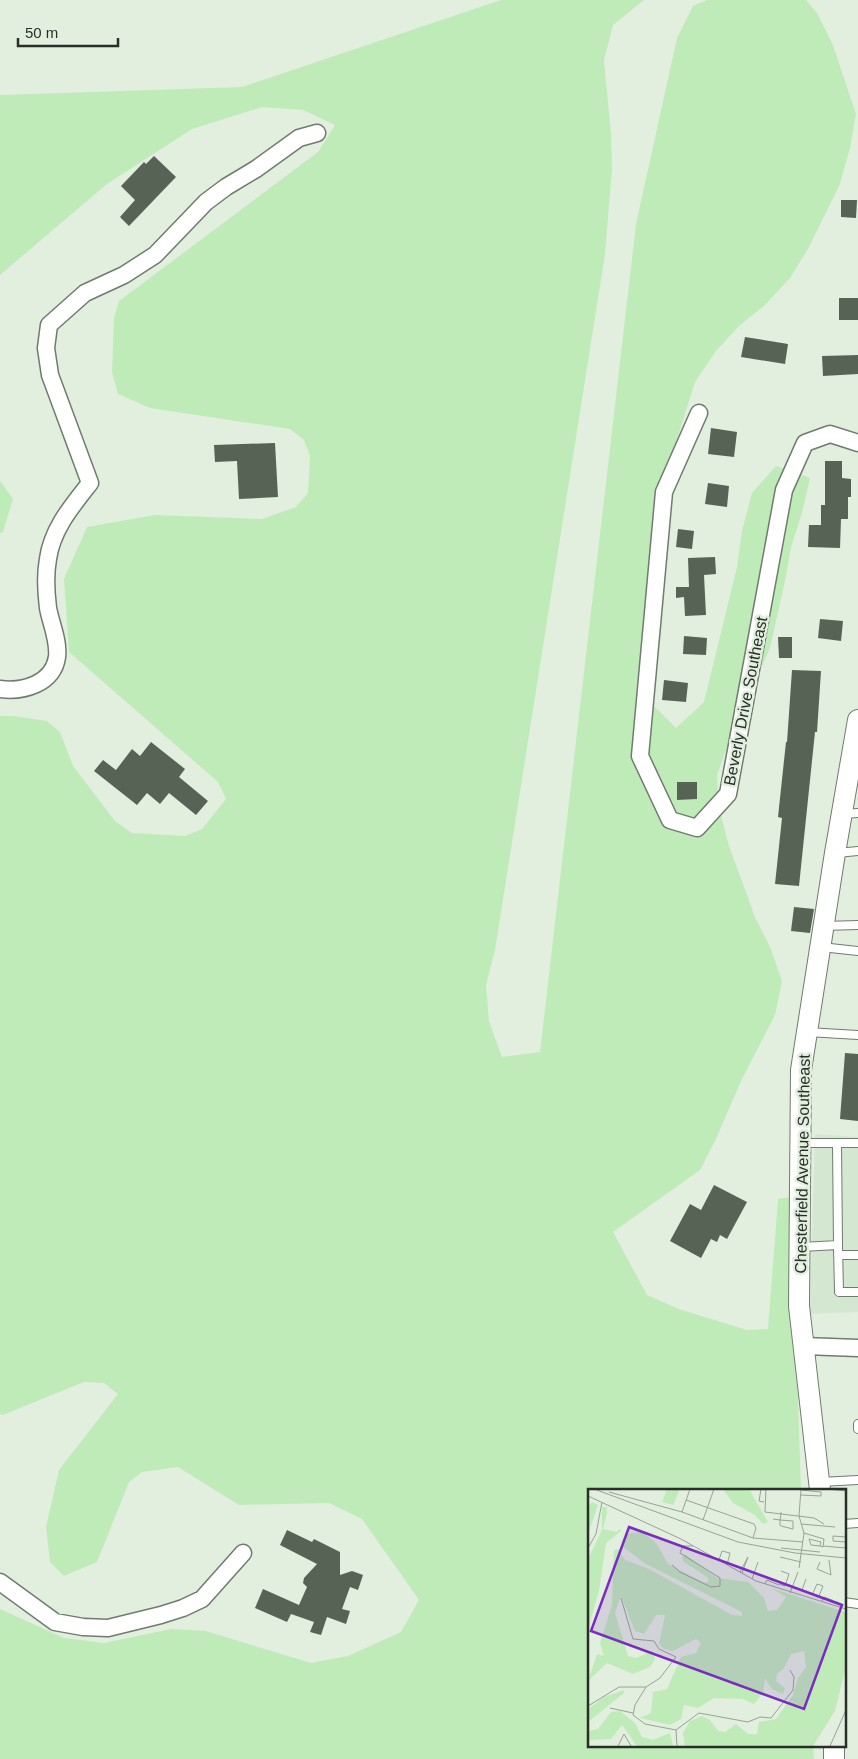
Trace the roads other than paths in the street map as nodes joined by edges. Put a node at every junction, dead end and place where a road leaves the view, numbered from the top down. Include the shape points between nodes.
1 (317, 133) dead end
2 (699, 413) dead end
3 (857, 440) edge
4 (0, 689) edge
5 (858, 720) edge
6 (856, 742) edge
7 (850, 814) edge
8 (858, 851) edge
9 (835, 853) junction
10 (858, 925) edge
11 (824, 926) junction
12 (821, 947) junction
13 (858, 951) edge
14 (808, 1032) junction
15 (858, 1035) edge
16 (800, 1143) junction
17 (837, 1143) junction
18 (858, 1143) edge
19 (838, 1245) junction
20 (799, 1247) junction
21 (838, 1255) junction
22 (858, 1255) edge
23 (858, 1292) edge
24 (804, 1346) junction
25 (858, 1348) edge
26 (858, 1424) edge
27 (858, 1429) edge
28 (858, 1480) edge
29 (820, 1486) edge
30 (242, 1553) dead end
31 (0, 1582) edge
32 (834, 1746) edge
33 (834, 1759) edge

1 - 4 street via 299,138 226,187 206,202 155,254 124,275 85,293 49,325 46,348 50,375 90,483 64,518 52,541 48,559 48,610 57,658 52,670 35,686
2 - 3 street, Beverly Drive Southeast via 664,492 640,756 670,820 697,828 728,794 784,490 805,443 830,434
5 - 6 street, Chesterfield Avenue Southeast
6 - 7 street, Chesterfield Avenue Southeast
7 - 9 street, Chesterfield Avenue Southeast
8 - 9 lane
9 - 11 street, Chesterfield Avenue Southeast
10 - 11 lane
11 - 12 street, Chesterfield Avenue Southeast
12 - 13 lane
12 - 14 street, Chesterfield Avenue Southeast
14 - 15 lane
14 - 16 street, Chesterfield Avenue Southeast via 801,1070
16 - 17 lane
16 - 20 street, Chesterfield Avenue Southeast
17 - 18 lane
17 - 19 lane
19 - 20 lane
19 - 21 lane
20 - 24 street, Chesterfield Avenue Southeast via 799,1306
21 - 22 lane
21 - 23 lane via 838,1292
24 - 25 street
24 - 29 street, Chesterfield Avenue Southeast
26 - 27 lane
28 - 29 lane
30 - 31 street via 202,1599 162,1615 108,1628 55,1622
32 - 33 street

